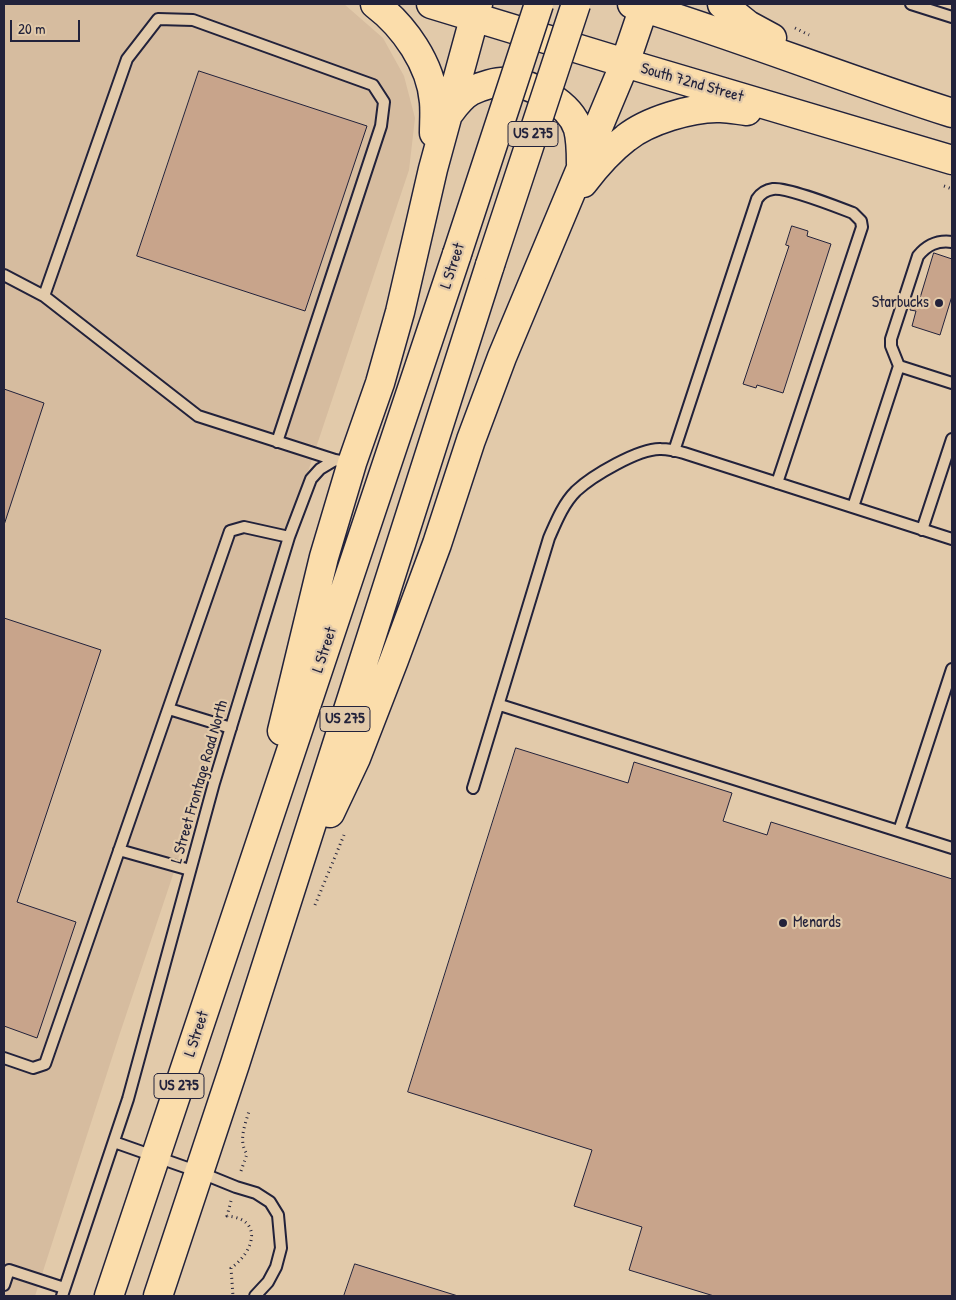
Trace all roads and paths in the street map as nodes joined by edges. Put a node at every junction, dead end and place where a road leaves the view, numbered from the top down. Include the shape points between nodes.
1 (375, 4) edge
2 (432, 4) edge
3 (539, 4) edge
4 (576, 4) edge
5 (722, 4) edge
6 (911, 4) edge
7 (640, 5) edge
8 (475, 11) edge
9 (952, 17) edge
10 (625, 63) junction
11 (849, 79) junction
12 (952, 113) edge
13 (447, 116) junction
14 (835, 125) junction
15 (952, 160) edge
16 (581, 168) junction
17 (433, 169) junction
18 (936, 183) dead end
19 (952, 190) edge
20 (562, 212) junction
21 (952, 242) edge
22 (4, 275) edge
23 (44, 296) junction
24 (898, 366) junction
25 (952, 383) edge
26 (952, 439) edge
27 (277, 442) junction
28 (674, 451) junction
29 (343, 462) junction
30 (777, 483) junction
31 (853, 507) junction
32 (922, 530) junction
33 (288, 537) junction
34 (952, 540) edge
35 (952, 669) edge
36 (500, 705) junction
37 (169, 708) junction
38 (231, 728) junction
39 (473, 788) dead end
40 (347, 829) dead end
41 (899, 831) junction
42 (952, 848) edge
43 (119, 850) junction
44 (190, 870) junction
45 (250, 876) junction
46 (286, 906) junction
47 (313, 910) dead end
48 (4, 1058) edge
49 (251, 1102) dead end
50 (114, 1142) junction
51 (156, 1156) junction
52 (199, 1172) junction
53 (236, 1187) junction
54 (6, 1270) edge
55 (4, 1285) edge
56 (63, 1292) edge
57 (109, 1296) edge
58 (158, 1296) edge
59 (233, 1296) edge
60 (255, 1296) edge

1 - 17 main road via 388,13 410,40 427,73 434,101
2 - 8 main road, South 72nd Street
3 - 45 main road, L Street / US 275, bridge
4 - 46 main road, US 275, bridge
5 - 11 main road via 748,25
6 - 9 lane
7 - 10 main road
7 - 11 main road
8 - 10 main road, South 72nd Street
8 - 13 main road
10 - 14 main road, South 72nd Street
10 - 16 main road
11 - 12 main road
13 - 16 main road via 471,91 506,82 526,86 557,101 568,113 577,128
13 - 17 main road
14 - 15 main road, South 72nd Street
14 - 20 main road via 720,108 672,116 627,137 598,162
16 - 20 main road
17 - 29 main road via 380,383
18 - 19 path
20 - 46 main road via 502,356 437,544 356,758
21 - 24 lane via 931,244 918,256 892,339
22 - 23 lane
23 - 27 lane via 198,416
23 - 27 lane via 127,59 158,20 193,20 373,84 384,102 381,126
24 - 25 lane
24 - 31 lane
26 - 32 lane
27 - 29 lane
28 - 30 lane
28 - 30 lane via 757,199 768,190 781,189 853,213 862,227
28 - 36 lane via 660,448 636,454 576,492 560,512 549,538
29 - 33 lane, L Street Frontage Road North via 320,469 311,479
29 - 45 main road
30 - 31 lane
31 - 32 lane
32 - 34 lane
33 - 37 lane via 244,527 230,531
33 - 38 lane, L Street Frontage Road North
35 - 41 lane
36 - 39 lane
36 - 41 lane
37 - 38 lane
37 - 43 lane
38 - 44 lane, L Street Frontage Road North
40 - 47 path
41 - 42 lane
43 - 44 lane
43 - 48 lane via 45,1064 34,1068
44 - 50 lane, L Street Frontage Road North
45 - 51 main road, L Street / US 275
46 - 52 main road, US 275
49 - 53 path via 242,1139 247,1154
50 - 51 lane
50 - 56 lane, L Street Frontage Road North
51 - 52 lane
51 - 57 main road, L Street / US 275
52 - 53 lane
52 - 58 main road, US 275
53 - 59 path via 227,1216 238,1217 247,1223 251,1242 242,1261 231,1268
53 - 60 lane via 256,1193 270,1202 278,1214 281,1248 268,1282
54 - 55 lane
54 - 56 lane

